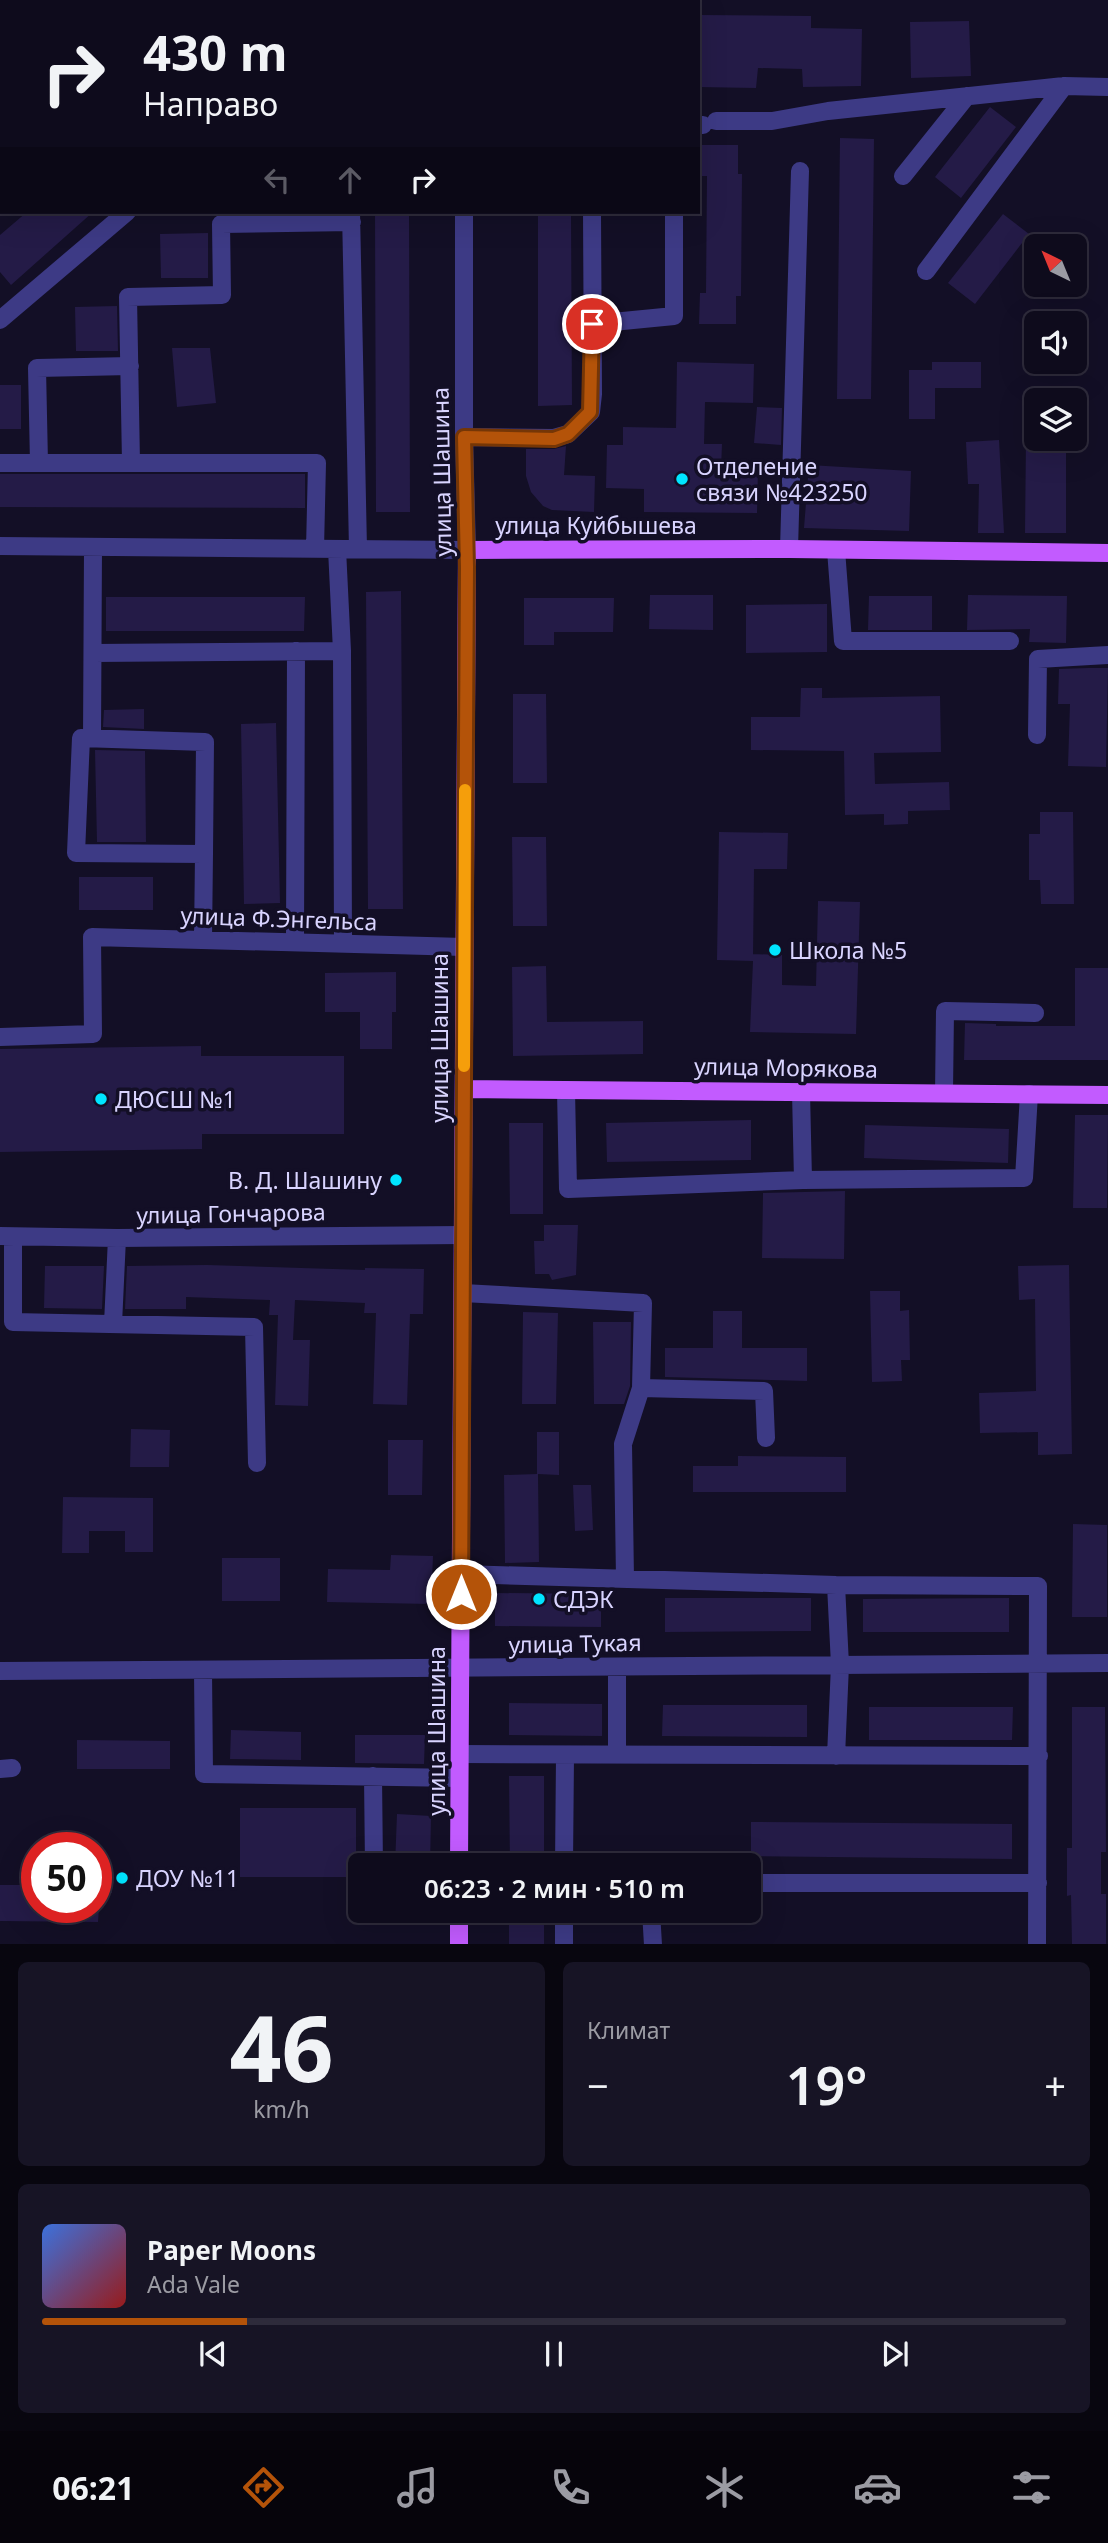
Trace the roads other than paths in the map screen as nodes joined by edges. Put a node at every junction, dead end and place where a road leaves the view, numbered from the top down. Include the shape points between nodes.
1 (1064, 86) junction
2 (1108, 87) edge
3 (967, 96) junction
4 (706, 124) edge
5 (800, 171) dead end
6 (903, 176) dead end
7 (125, 214) edge
8 (464, 214) edge
9 (592, 214) edge
10 (674, 214) edge
11 (351, 217) edge
12 (926, 271) dead end
13 (0, 320) edge
14 (592, 324) junction
15 (130, 366) junction
16 (464, 437) junction
17 (0, 463) edge
18 (38, 463) junction
19 (131, 463) junction
20 (0, 546) edge
21 (93, 548) junction
22 (315, 549) junction
23 (337, 549) junction
24 (358, 549) junction
25 (789, 549) junction
26 (467, 550) junction
27 (836, 550) junction
28 (1108, 553) edge
29 (1010, 641) dead end
30 (296, 651) junction
31 (342, 651) junction
32 (93, 653) junction
33 (1108, 655) edge
34 (1037, 735) dead end
35 (92, 738) junction
36 (204, 854) junction
37 (203, 940) junction
38 (295, 942) junction
39 (343, 944) junction
40 (464, 947) junction
41 (1035, 1013) dead end
42 (0, 1037) edge
43 (464, 1089) junction
44 (566, 1090) junction
45 (801, 1092) junction
46 (944, 1093) junction
47 (1029, 1094) junction
48 (1108, 1095) edge
49 (803, 1180) junction
50 (463, 1235) junction
51 (7, 1237) edge
52 (117, 1238) junction
53 (463, 1293) junction
54 (6, 1322) edge
55 (113, 1324) junction
56 (641, 1388) junction
57 (766, 1438) dead end
58 (257, 1463) dead end
59 (461, 1574) junction
60 (625, 1579) junction
61 (836, 1585) junction
62 (1039, 1662) junction
63 (1108, 1663) edge
64 (839, 1665) junction
65 (617, 1667) junction
66 (461, 1668) junction
67 (0, 1671) edge
68 (203, 1671) junction
69 (460, 1754) junction
70 (617, 1755) junction
71 (565, 1756) junction
72 (836, 1756) junction
73 (1039, 1756) junction
74 (373, 1776) junction
75 (459, 1778) junction
76 (374, 1853) edge
77 (459, 1853) edge
78 (565, 1853) edge
79 (761, 1883) edge
80 (1038, 1883) junction
81 (459, 1923) edge
82 (564, 1923) edge
83 (652, 1923) edge
84 (459, 1944) edge
85 (564, 1944) edge
86 (653, 1944) edge
87 (1037, 1944) edge

1 - 2 street
1 - 3 street
1 - 12 street
3 - 4 street via 772,121
3 - 6 street
5 - 25 street
7 - 13 street
8 - 16 street, улица Шашина
9 - 14 street
10 - 14 street via 674,316
11 - 15 street via 221,224 222,295 128,297
11 - 24 street
14 - 16 street via 590,412 568,434 554,439
15 - 18 street via 37,368
15 - 19 street
16 - 26 street, улица Шашина
17 - 18 street
18 - 19 street
19 - 22 street via 317,463
20 - 21 street, улица Куйбышева
21 - 22 street, улица Куйбышева
21 - 32 street
22 - 23 street, улица Куйбышева
23 - 24 street, улица Куйбышева
23 - 31 street
24 - 26 street, улица Куйбышева
25 - 26 main road, улица Куйбышева
25 - 27 main road, улица Куйбышева
26 - 40 main road, улица Шашина
27 - 28 main road, улица Куйбышева
27 - 29 street via 843,641
30 - 31 street
30 - 32 street
30 - 38 street
31 - 39 street
32 - 35 street
33 - 34 street via 1038,659
35 - 36 street via 205,742
35 - 36 street via 81,738 76,853
36 - 37 street
37 - 38 street, улица Ф.Энгельса
37 - 42 street, улица Ф.Энгельса via 92,937 93,1034
38 - 39 street, улица Ф.Энгельса
39 - 40 street, улица Ф.Энгельса
40 - 43 main road, улица Шашина
41 - 46 street via 944,1011
43 - 44 main road, улица Морякова
43 - 50 main road, улица Шашина
44 - 45 main road, улица Морякова
44 - 49 street via 568,1189
45 - 46 main road, улица Морякова
45 - 49 street
46 - 47 main road, улица Морякова
47 - 48 main road, улица Морякова
47 - 49 street via 1024,1178
50 - 52 street, улица Гончарова
50 - 53 main road, улица Шашина
51 - 52 street, улица Гончарова
51 - 54 street
52 - 55 street
53 - 56 street via 643,1303
53 - 59 main road, улица Шашина
54 - 55 street
55 - 58 street via 254,1327
56 - 57 street via 764,1391
56 - 60 street via 623,1444
59 - 60 street
59 - 66 main road, улица Шашина
60 - 61 street
61 - 62 street via 1038,1586
61 - 64 street
62 - 63 street, улица Тукая
62 - 64 street, улица Тукая
62 - 73 street
64 - 65 street, улица Тукая
64 - 72 street
65 - 66 street, улица Тукая
65 - 70 street
66 - 68 street, улица Тукая
66 - 69 main road, улица Шашина
67 - 68 street, улица Тукая
68 - 74 street via 204,1774
69 - 71 street
69 - 75 main road, улица Шашина
70 - 71 street
70 - 72 street
71 - 78 street
72 - 73 street
73 - 80 street
74 - 75 street
74 - 76 street
75 - 77 main road, улица Шашина
79 - 80 street
80 - 87 street
81 - 84 main road
82 - 85 street
83 - 86 street

